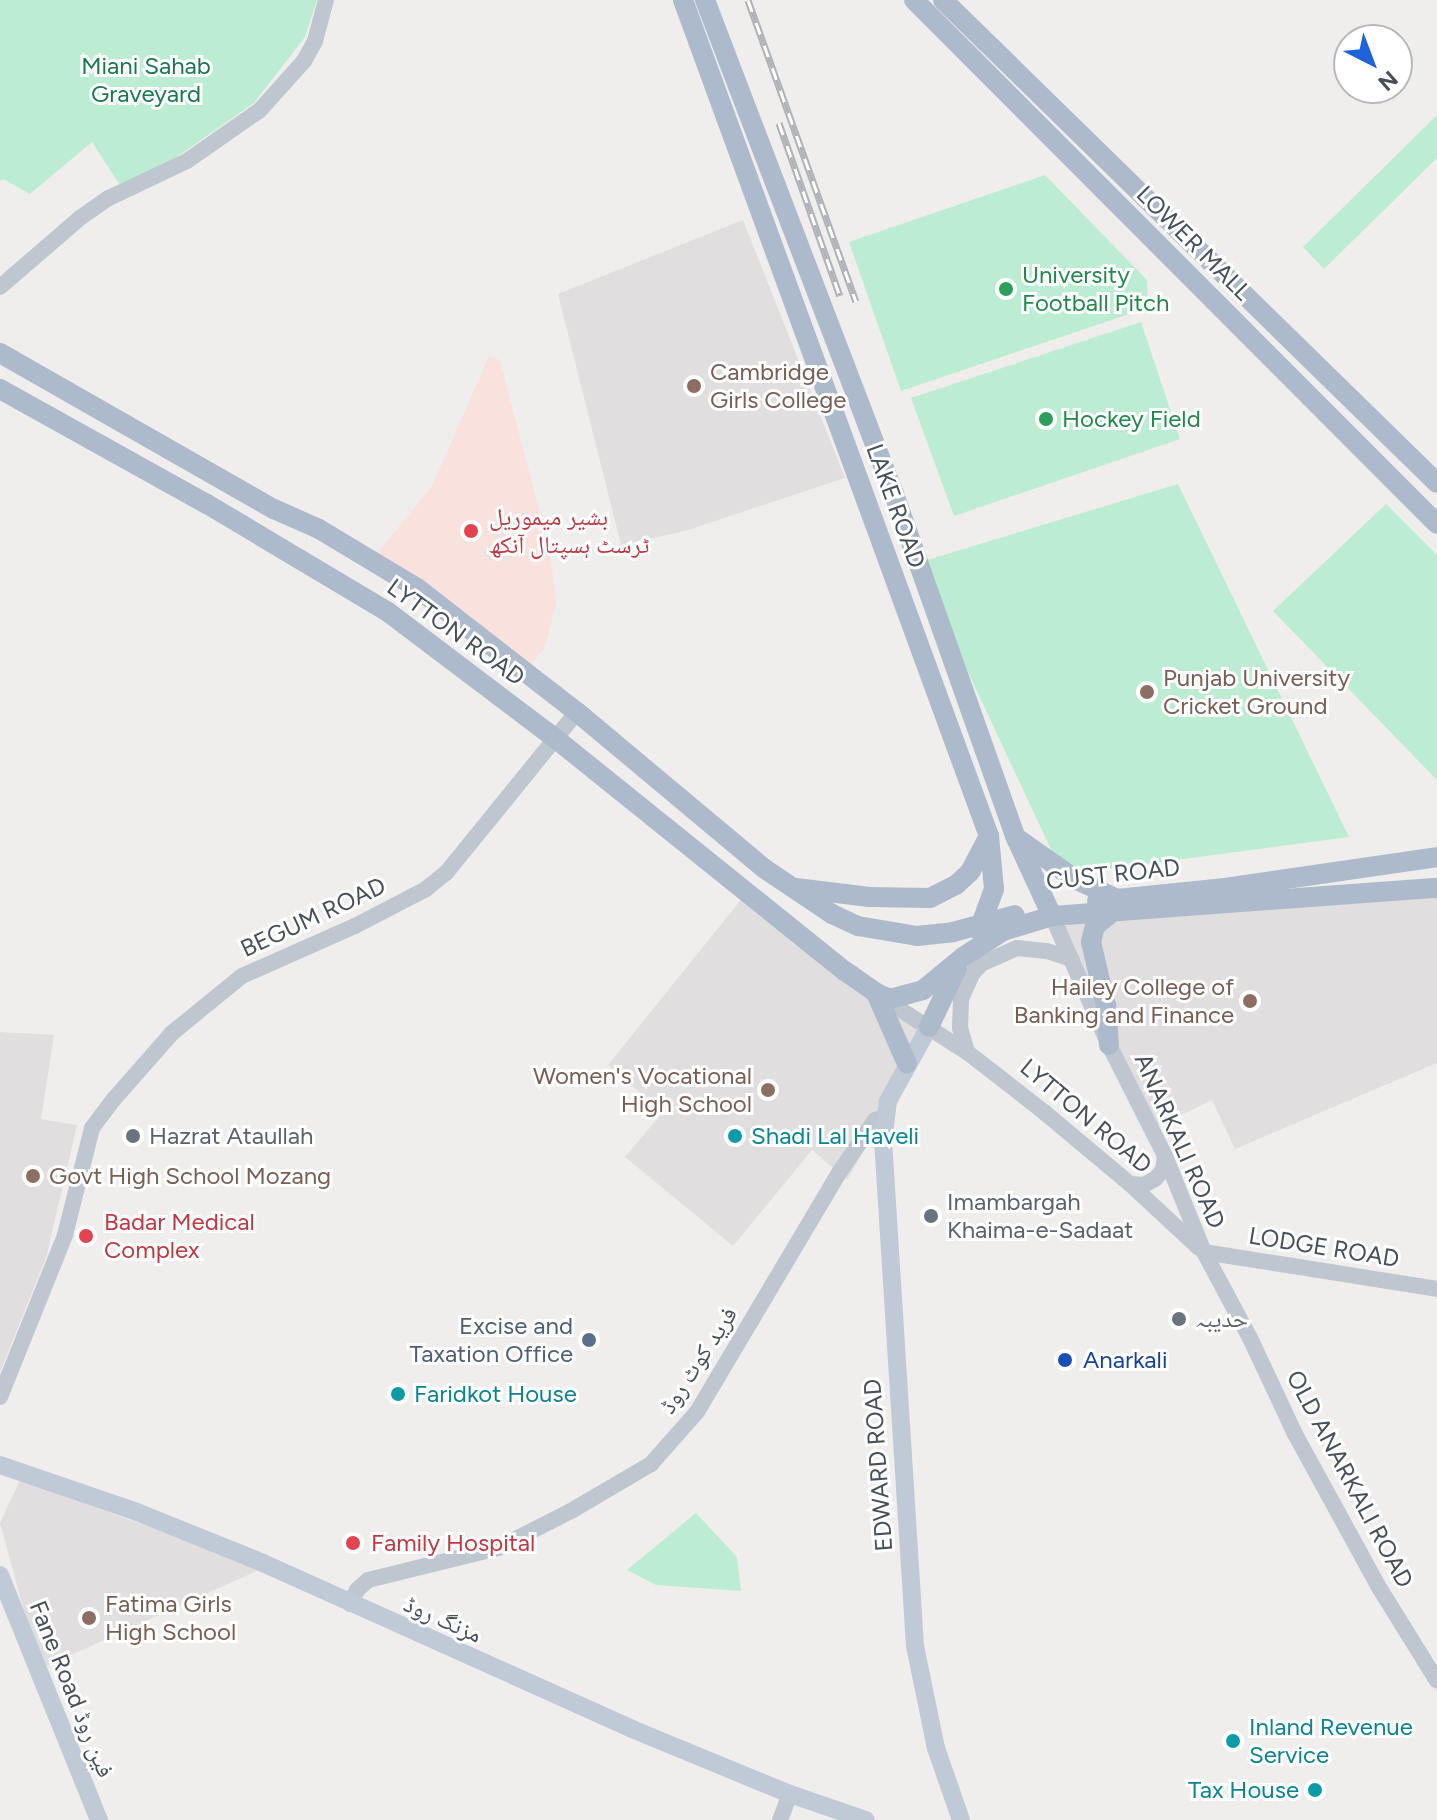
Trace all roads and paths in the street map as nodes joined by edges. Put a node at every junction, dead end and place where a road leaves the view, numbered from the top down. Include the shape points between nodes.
1 (326, 0) edge
2 (683, 0) edge
3 (705, 0) edge
4 (914, 0) edge
5 (943, 0) edge
6 (0, 287) edge
7 (0, 353) edge
8 (0, 389) edge
9 (1437, 483) edge
10 (1437, 524) edge
11 (577, 712) junction
12 (556, 739) junction
13 (989, 836) junction
14 (1015, 836) junction
15 (1437, 857) edge
16 (765, 869) joint
17 (791, 887) junction
18 (1437, 888) edge
19 (1114, 906) junction
20 (1049, 911) junction
21 (983, 924) junction
22 (963, 957) junction
23 (1072, 959) junction
24 (876, 993) junction
25 (929, 1027) junction
26 (1109, 1045) junction
27 (967, 1052) junction
28 (907, 1064) junction
29 (886, 1109) junction
30 (1165, 1156) junction
31 (1130, 1184) junction
32 (1204, 1252) junction
33 (1437, 1289) edge
34 (1250, 1338) joint
35 (0, 1397) edge
36 (0, 1465) edge
37 (0, 1575) edge
38 (350, 1604) junction
39 (1437, 1681) edge
40 (790, 1794) junction
41 (99, 1820) edge
42 (780, 1820) edge
43 (866, 1820) edge
44 (961, 1820) edge

1 - 6 street via 304,61 260,110 187,161 109,198
2 - 13 main road, LAKE ROAD
3 - 14 main road via 894,494
4 - 10 main road, LOWER MALL
5 - 9 main road, LOWER MALL
7 - 11 main road, LYTTON ROAD via 417,588
8 - 12 main road, LYTTON ROAD via 388,612
11 - 12 street, BEGUM ROAD
11 - 16 main road, LYTTON ROAD
12 - 24 main road, LYTTON ROAD
12 - 35 street, BEGUM ROAD via 446,873 355,926 242,976 172,1033 114,1099 92,1128 65,1235
13 - 17 main road via 970,872 930,898
13 - 21 main road, LAKE ROAD via 994,889
14 - 19 main road
14 - 20 main road
15 - 19 main road, CUST ROAD
16 - 17 main road, CUST ROAD
17 - 21 main road, CUST ROAD via 832,914 889,933 917,936
18 - 19 main road, CUST ROAD
19 - 20 main road, CUST ROAD
19 - 26 main road via 1095,926 1091,942
20 - 21 main road, CUST ROAD
20 - 22 main road, CUST ROAD via 1003,931
20 - 23 street, ANARKALI ROAD
21 - 22 main road, LAKE ROAD
22 - 24 main road, CUST ROAD via 911,996 890,999
22 - 25 main road, LAKE ROAD
23 - 26 street, ANARKALI ROAD
23 - 27 street via 1017,948 981,964 961,999 960,1028
24 - 25 street, LYTTON ROAD
24 - 28 main road
25 - 27 street, LYTTON ROAD
25 - 28 main road
26 - 30 street, ANARKALI ROAD
27 - 31 street, LYTTON ROAD
28 - 29 main road
29 - 38 street, فرید کوٹ روڈ via 839,1173 697,1412 651,1464 498,1548 368,1580
29 - 44 main road, EDWARD ROAD via 898,1413 915,1646 936,1748
30 - 31 street via 1155,1179
30 - 32 street, ANARKALI ROAD
31 - 32 street, LYTTON ROAD
32 - 33 street, LODGE ROAD
32 - 34 street, ANARKALI ROAD
34 - 39 street, OLD ANARKALI ROAD via 1332,1503
36 - 38 main road, مزنگ روڈ via 137,1512
37 - 41 main road, Fane Road فین روڈ
38 - 40 main road, مزنگ روڈ
40 - 42 street
40 - 43 main road, مزنگ روڈ

